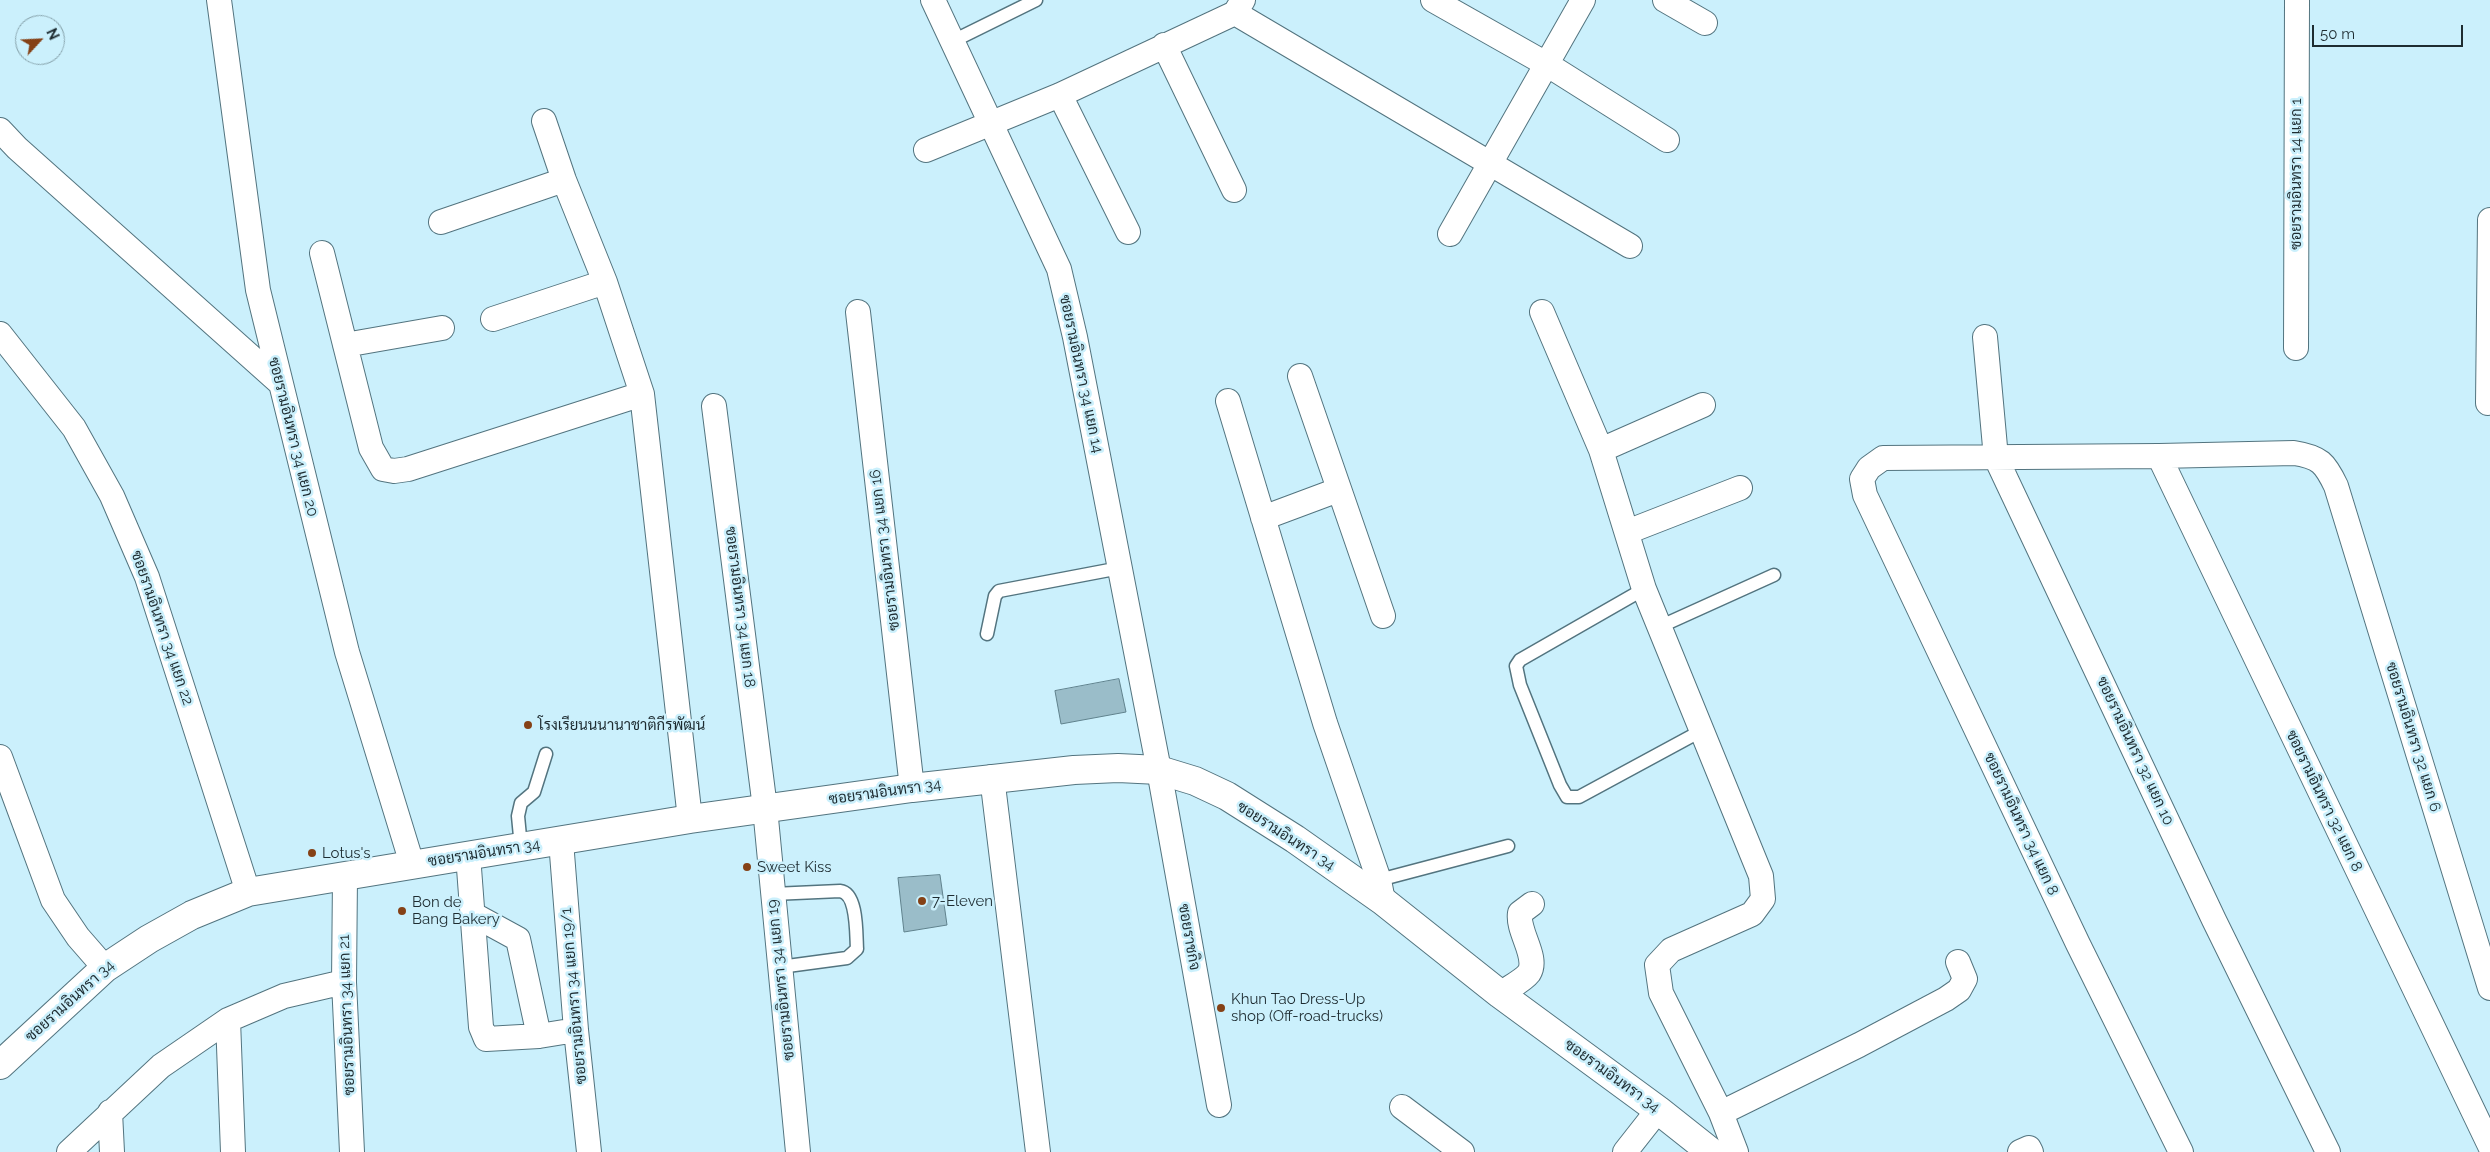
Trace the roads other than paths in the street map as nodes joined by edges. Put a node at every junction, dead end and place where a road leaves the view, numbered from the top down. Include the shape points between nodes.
1 (219, 0) edge
2 (934, 0) edge
3 (1036, 0) edge
4 (1433, 0) edge
5 (1583, 0) edge
6 (1665, 0) edge
7 (2297, 0) edge
8 (1239, 6) edge
9 (1705, 23) dead end
10 (953, 41) junction
11 (1164, 45) junction
12 (1548, 65) junction
13 (1060, 95) junction
14 (544, 121) dead end
15 (990, 124) junction
16 (0, 130) edge
17 (1667, 140) dead end
18 (926, 150) dead end
19 (1490, 165) junction
20 (564, 180) junction
21 (1234, 190) dead end
22 (2490, 220) edge
23 (441, 222) dead end
24 (1128, 232) dead end
25 (1450, 234) dead end
26 (1630, 246) dead end
27 (322, 253) dead end
28 (605, 282) junction
29 (858, 312) dead end
30 (1542, 312) dead end
31 (493, 319) dead end
32 (442, 328) dead end
33 (0, 334) edge
34 (1985, 337) dead end
35 (345, 344) junction
36 (2296, 348) dead end
37 (1300, 376) dead end
38 (279, 382) junction
39 (642, 394) junction
40 (1228, 401) dead end
41 (2488, 404) dead end
42 (714, 406) dead end
43 (1703, 406) dead end
44 (1601, 450) junction
45 (2159, 456) junction
46 (1996, 458) junction
47 (1740, 488) dead end
48 (1338, 490) junction
49 (1865, 495) joint
50 (1263, 518) junction
51 (1627, 532) junction
52 (1120, 568) junction
53 (1774, 575) dead end
54 (1644, 589) junction
55 (1383, 616) dead end
56 (1659, 626) junction
57 (987, 634) dead end
58 (1701, 730) junction
59 (546, 754) dead end
60 (0, 757) edge
61 (1159, 770) junction
62 (992, 777) junction
63 (912, 788) junction
64 (765, 808) junction
65 (690, 819) junction
66 (561, 841) junction
67 (1508, 846) dead end
68 (521, 847) junction
69 (468, 855) junction
70 (412, 864) junction
71 (345, 877) junction
72 (1381, 890) junction
73 (248, 892) junction
74 (773, 894) junction
75 (1532, 904) dead end
76 (474, 916) junction
77 (1958, 962) dead end
78 (780, 967) junction
79 (105, 968) junction
80 (344, 982) junction
81 (2490, 988) edge
82 (1500, 994) junction
83 (228, 1020) junction
84 (576, 1030) junction
85 (539, 1036) junction
86 (0, 1065) edge
87 (1219, 1105) dead end
88 (1402, 1107) dead end
89 (1658, 1110) junction
90 (110, 1112) junction
91 (1721, 1114) junction
92 (2490, 1146) edge
93 (69, 1152) edge
94 (112, 1152) edge
95 (233, 1152) edge
96 (352, 1152) edge
97 (589, 1152) edge
98 (798, 1152) edge
99 (1038, 1152) edge
100 (1462, 1152) edge
101 (1625, 1152) edge
102 (1711, 1152) edge
103 (1736, 1152) edge
104 (2020, 1152) edge
105 (2031, 1152) edge
106 (2181, 1152) edge
107 (2328, 1152) edge

1 - 38 street, ซอยรามอินทรา 34 แยก 20 via 258,290
2 - 10 street, ซอยรามอินทรา 34 แยก 14
3 - 10 lane
4 - 12 street
5 - 12 street
6 - 9 street
7 - 36 street, ซอยรามอินทรา 14 แยก 1
8 - 11 street
8 - 19 street
10 - 15 street, ซอยรามอินทรา 34 แยก 14
11 - 13 street
11 - 21 street
12 - 17 street
12 - 19 street
13 - 15 street
13 - 24 street
14 - 20 street
15 - 18 street
15 - 52 street, ซอยรามอินทรา 34 แยก 14 via 1059,268
16 - 38 street
19 - 25 street
19 - 26 street
20 - 23 street
20 - 28 street
22 - 41 street
27 - 35 street
28 - 31 street
28 - 39 street
29 - 63 street, ซอยรามอินทรา 34 แยก 16
30 - 44 street
32 - 35 street
33 - 73 street, ซอยรามอินทรา 34 แยก 22 via 74,428 112,496 148,577
34 - 46 street, ซอยรามอินทรา 32 แยก 10
35 - 39 street via 371,448 383,469 394,471
37 - 48 street
38 - 70 street, ซอยรามอินทรา 34 แยก 20 via 347,652
39 - 65 street
40 - 50 street
42 - 64 street, ซอยรามอินทรา 34 แยก 18
43 - 44 street
44 - 51 street
45 - 46 street, ซอยรามอินทรา 32 แยก 6
45 - 81 street, ซอยรามอินทรา 32 แยก 6 via 2294,453 2313,456 2326,466 2336,486
45 - 92 street, ซอยรามอินทรา 32 แยก 8
46 - 49 street, ซอยรามอินทรา 32 แยก 6 via 1883,458 1869,468 1862,479
46 - 107 street, ซอยรามอินทรา 32 แยก 10 via 2214,920
47 - 51 street
48 - 50 street
48 - 55 street
49 - 106 street, ซอยรามอินทรา 34 แยก 8 via 2078,944
50 - 72 street via 1325,723
51 - 54 street
52 - 57 lane via 999,591 995,596
52 - 61 street, ซอยรามอินทรา 34 แยก 14
53 - 56 lane
54 - 56 street
54 - 58 lane via 1520,660 1516,666 1520,685 1560,785 1567,797 1579,797
56 - 58 street
58 - 91 street via 1761,876 1764,899 1752,914 1671,950 1657,965 1661,993
59 - 68 lane via 534,792 521,803 518,816
60 - 79 street via 54,900 73,930
61 - 62 street, ซอยรามอินทรา 34 via 1118,768
61 - 72 street, ซอยรามอินทรา 34 via 1227,796
61 - 87 street, ซอยราชกิจ
62 - 63 street, ซอยรามอินทรา 34
62 - 99 street
63 - 64 street, ซอยรามอินทรา 34
64 - 65 street, ซอยรามอินทรา 34
64 - 74 street, ซอยรามอินทรา 34 แยก 19
65 - 66 street, ซอยรามอินทรา 34
66 - 68 street, ซอยรามอินทรา 34
66 - 84 street, ซอยรามอินทรา 34 แยก 19/1
67 - 72 lane
68 - 69 street, ซอยรามอินทรา 34
69 - 70 street, ซอยรามอินทรา 34
69 - 76 street
70 - 71 street, ซอยรามอินทรา 34
71 - 73 street, ซอยรามอินทรา 34
71 - 80 street, ซอยรามอินทรา 34 แยก 21
72 - 82 street, ซอยรามอินทรา 34
73 - 79 street, ซอยรามอินทรา 34 via 192,915 149,938
74 - 78 street, ซอยรามอินทรา 34 แยก 19
74 - 78 lane via 840,891 847,894 853,903 857,949 854,954 847,958
75 - 82 street via 1520,912 1519,923 1532,964 1528,974
76 - 85 street via 518,939
76 - 85 street via 484,1036 486,1039
77 - 91 street via 1965,979 1959,990 1946,999
78 - 98 street, ซอยรามอินทรา 34 แยก 19
79 - 86 street, ซอยรามอินทรา 34
80 - 83 street via 284,996
80 - 96 street, ซอยรามอินทรา 34 แยก 21
82 - 89 street, ซอยรามอินทรา 34
83 - 90 street via 161,1066
83 - 95 street
84 - 85 street
84 - 97 street, ซอยรามอินทรา 34 แยก 19/1
88 - 100 street
89 - 101 street
89 - 102 street, ซอยรามอินทรา 34
90 - 93 street
90 - 94 street
91 - 103 street
104 - 105 street via 2029,1148

